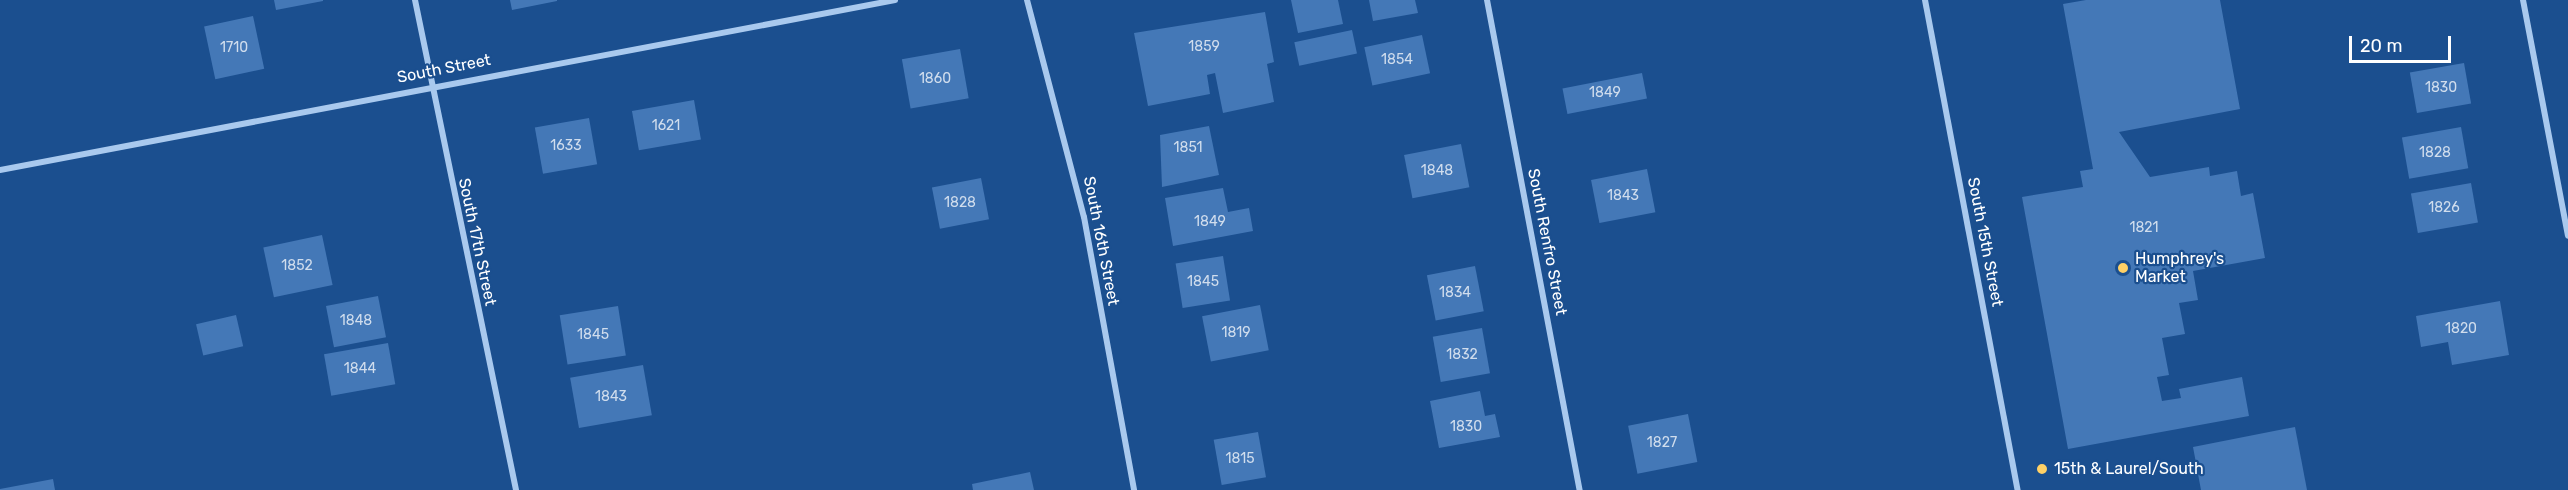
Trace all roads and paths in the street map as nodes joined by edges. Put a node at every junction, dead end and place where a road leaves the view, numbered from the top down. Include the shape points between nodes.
1 (415, 0) edge
2 (895, 0) edge
3 (1027, 0) edge
4 (1487, 0) edge
5 (1925, 0) edge
6 (2523, 0) edge
7 (430, 86) junction
8 (0, 170) edge
9 (2568, 236) edge
10 (516, 490) edge
11 (1134, 490) edge
12 (1580, 490) edge
13 (2018, 490) edge

1 - 7 street, South 17th Street
2 - 7 street, South Street
3 - 11 street, South 16th Street via 1084,217
4 - 12 street, South Renfro Street
5 - 13 street, South 15th Street
6 - 9 street
7 - 8 street, South Street
7 - 10 street, South 17th Street

